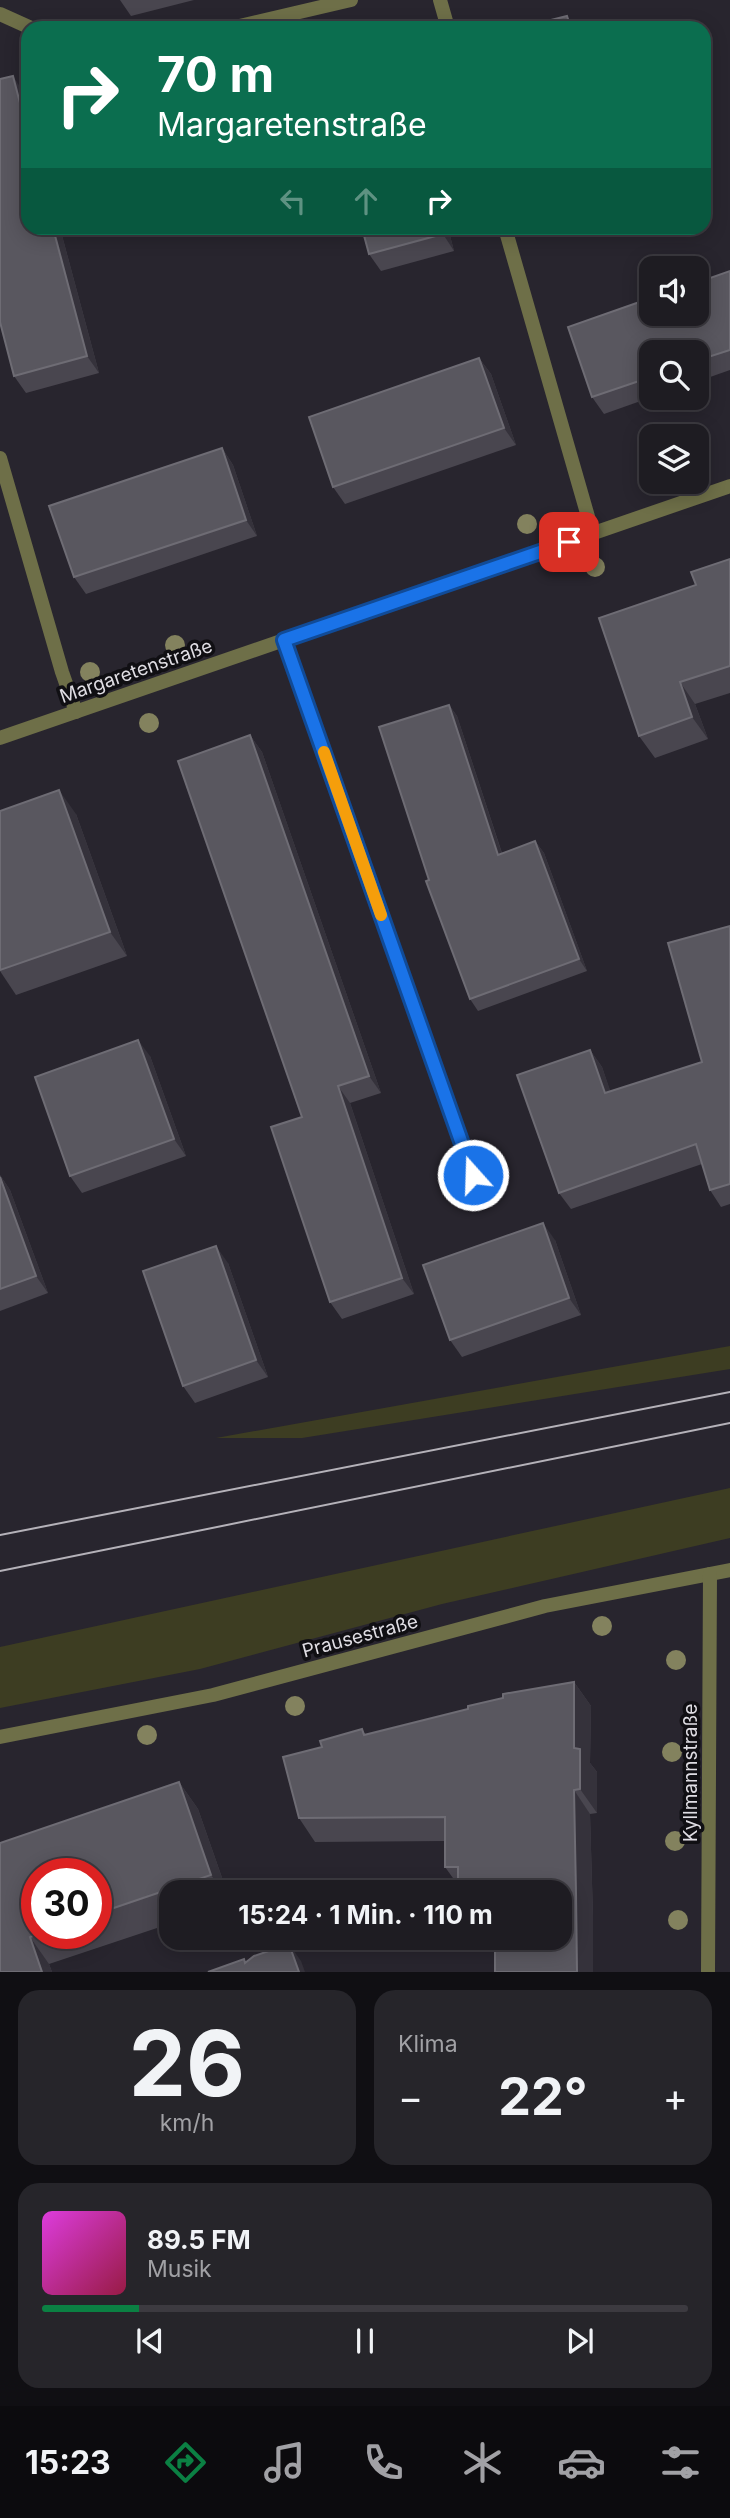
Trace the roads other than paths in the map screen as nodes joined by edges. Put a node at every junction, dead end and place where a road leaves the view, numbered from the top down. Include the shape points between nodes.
1 (351, 0) edge
2 (440, 0) edge
3 (0, 13) edge
4 (261, 21) edge
5 (446, 21) edge
6 (21, 23) edge
7 (507, 235) edge
8 (0, 458) edge
9 (730, 486) edge
10 (593, 534) junction
11 (284, 640) junction
12 (76, 712) junction
13 (0, 738) edge
14 (473, 1175) dead end
15 (730, 1570) edge
16 (710, 1574) junction
17 (0, 1737) edge
18 (708, 1972) edge

1 - 4 street
2 - 5 street
3 - 6 street
7 - 10 street
8 - 12 street
9 - 10 street, Margaretenstraße
10 - 11 street, Margaretenstraße
11 - 12 street, Margaretenstraße
11 - 14 street
12 - 13 street, Margaretenstraße
15 - 16 street, Prausestraße
16 - 17 street, Prausestraße via 545,1606 214,1695
16 - 18 street, Kyllmannstraße

